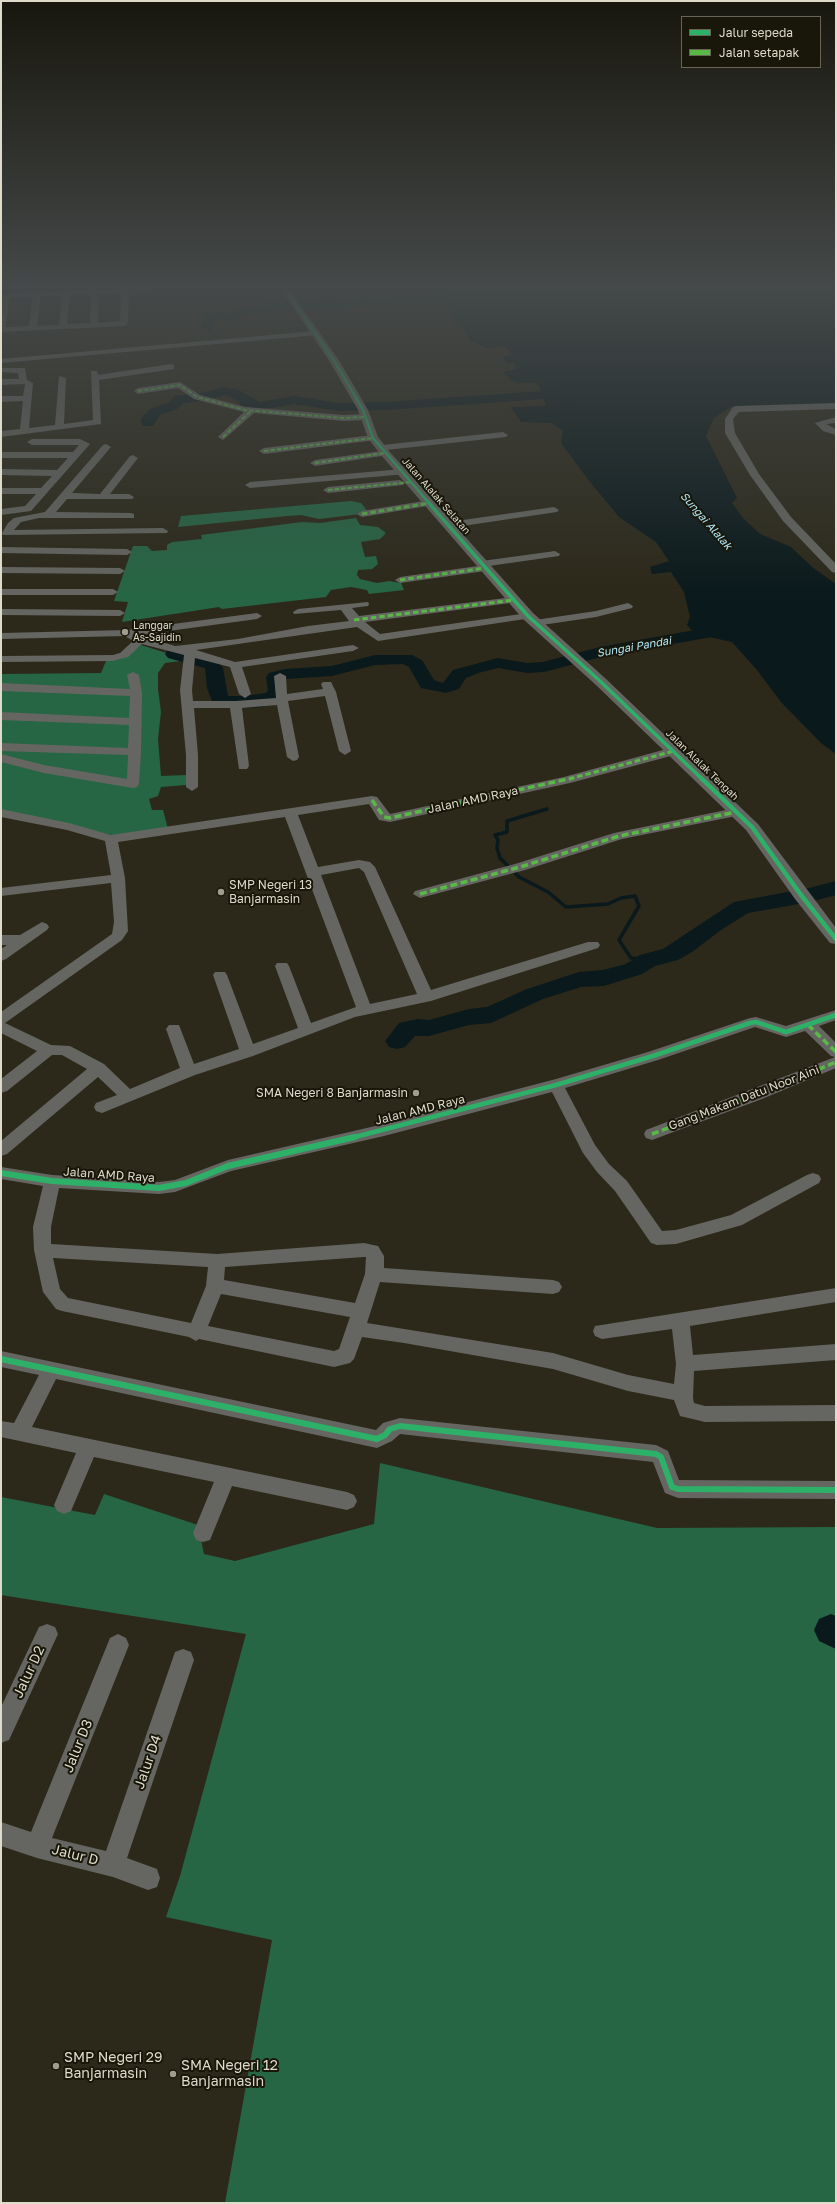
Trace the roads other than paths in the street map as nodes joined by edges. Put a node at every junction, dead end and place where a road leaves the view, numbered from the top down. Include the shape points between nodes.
1 (28, 392) edge
2 (61, 392) edge
3 (96, 392) edge
4 (191, 392) edge
5 (351, 392) edge
6 (27, 398) junction
7 (1, 399) edge
8 (836, 406) edge
9 (251, 411) junction
10 (363, 411) junction
11 (836, 420) edge
12 (60, 428) junction
13 (24, 431) junction
14 (836, 432) edge
15 (1, 434) edge
16 (503, 435) dead end
17 (223, 437) dead end
18 (389, 437) dead end
19 (32, 442) dead end
20 (379, 444) junction
21 (106, 446) dead end
22 (264, 451) dead end
23 (1, 455) edge
24 (75, 455) junction
25 (133, 458) dead end
26 (314, 462) dead end
27 (1, 472) edge
28 (403, 472) junction
29 (61, 473) junction
30 (412, 482) junction
31 (250, 485) dead end
32 (328, 490) dead end
33 (1, 491) edge
34 (44, 491) junction
35 (64, 496) junction
36 (102, 497) junction
37 (129, 497) dead end
38 (430, 503) junction
39 (554, 510) dead end
40 (1, 512) edge
41 (49, 514) junction
42 (362, 514) dead end
43 (131, 516) dead end
44 (449, 525) junction
45 (163, 531) dead end
46 (5, 532) edge
47 (1, 546) edge
48 (1, 550) edge
49 (126, 552) dead end
50 (555, 554) dead end
51 (484, 566) junction
52 (1, 570) edge
53 (836, 570) edge
54 (120, 572) dead end
55 (400, 580) dead end
56 (1, 592) edge
57 (113, 592) dead end
58 (514, 600) junction
59 (364, 604) dead end
60 (344, 606) junction
61 (628, 606) dead end
62 (1, 612) edge
63 (298, 612) dead end
64 (120, 613) dead end
65 (257, 616) dead end
66 (531, 620) junction
67 (356, 622) junction
68 (127, 633) junction
69 (1, 636) edge
70 (140, 640) junction
71 (354, 648) dead end
72 (189, 654) junction
73 (1, 658) edge
74 (575, 659) joint
75 (234, 665) junction
76 (133, 675) dead end
77 (280, 676) dead end
78 (1, 687) edge
79 (136, 693) junction
80 (245, 694) dead end
81 (282, 700) junction
82 (187, 704) junction
83 (236, 705) junction
84 (1, 716) edge
85 (135, 722) junction
86 (1, 747) edge
87 (345, 750) dead end
88 (674, 751) junction
89 (135, 752) junction
90 (293, 757) dead end
91 (1, 758) edge
92 (242, 766) dead end
93 (192, 787) dead end
94 (290, 812) junction
95 (736, 812) junction
96 (1, 813) edge
97 (111, 839) junction
98 (312, 872) junction
99 (118, 878) junction
100 (1, 892) edge
101 (420, 894) dead end
102 (42, 927) dead end
103 (836, 939) edge
104 (1, 940) edge
105 (23, 940) junction
106 (593, 945) dead end
107 (1, 956) edge
108 (282, 966) dead end
109 (220, 975) dead end
110 (426, 997) junction
111 (365, 1010) junction
112 (836, 1015) edge
113 (1, 1019) edge
114 (808, 1025) junction
115 (1, 1027) edge
116 (174, 1028) dead end
117 (306, 1030) junction
118 (49, 1050) junction
119 (248, 1052) junction
120 (836, 1052) edge
121 (836, 1062) edge
122 (98, 1068) junction
123 (189, 1071) junction
124 (556, 1085) junction
125 (1, 1087) edge
126 (127, 1096) junction
127 (102, 1107) dead end
128 (652, 1134) dead end
129 (1, 1150) edge
130 (1, 1173) edge
131 (813, 1179) dead end
132 (52, 1181) junction
133 (43, 1250) junction
134 (217, 1261) junction
135 (374, 1274) junction
136 (215, 1286) junction
137 (553, 1287) dead end
138 (836, 1295) edge
139 (358, 1320) junction
140 (680, 1320) junction
141 (602, 1331) dead end
142 (196, 1333) junction
143 (836, 1352) edge
144 (1, 1358) edge
145 (684, 1364) junction
146 (51, 1370) junction
147 (683, 1398) junction
148 (836, 1413) edge
149 (1, 1429) edge
150 (20, 1432) junction
151 (88, 1447) junction
152 (226, 1477) junction
153 (836, 1490) edge
154 (347, 1502) dead end
155 (64, 1505) dead end
156 (203, 1532) dead end
157 (47, 1634) dead end
158 (118, 1645) dead end
159 (183, 1660) dead end
160 (1, 1732) edge
161 (1, 1834) edge
162 (37, 1846) junction
163 (113, 1865) junction
164 (148, 1878) dead end

1 - 6 street
2 - 12 street
3 - 12 street via 98,422
4 - 9 street via 200,398
5 - 10 street, Jalan Alalak Selatan
6 - 7 street
6 - 13 street
8 - 53 street via 739,409 734,410 729,419 730,433 755,475 787,519
9 - 10 street via 344,418
9 - 17 street
10 - 20 street, Jalan Alalak Selatan
11 - 14 street via 819,423 826,429
12 - 13 street
13 - 15 street
16 - 20 street
18 - 20 street
19 - 24 street via 84,443
20 - 22 street
20 - 26 street
20 - 28 street, Jalan Alalak Selatan
21 - 35 street
23 - 24 street
24 - 29 street
25 - 36 street
27 - 29 street
28 - 30 street, Jalan Alalak Selatan
28 - 31 street
29 - 34 street
30 - 32 street
30 - 38 street, Jalan Alalak Selatan
33 - 34 street
34 - 40 street via 28,509
35 - 36 street
35 - 41 street
36 - 37 street
38 - 42 street
38 - 44 street, Jalan Alalak Selatan
39 - 44 street
41 - 43 street
41 - 46 street via 18,520
44 - 51 street, Jalan Alalak Selatan
45 - 46 street
46 - 47 street
48 - 49 street
50 - 51 street
51 - 55 street
51 - 58 street, Jalan Alalak Selatan
52 - 54 street
56 - 57 street
58 - 66 street, Jalan Alalak Selatan
58 - 67 street
59 - 60 street
60 - 63 street
60 - 67 street
61 - 66 street via 596,614
62 - 64 street
65 - 68 street
66 - 67 street via 378,638
66 - 74 street, Jalan Alalak Selatan
67 - 72 street
68 - 69 street
68 - 70 street
70 - 72 street
70 - 73 street via 124,655 113,658
71 - 75 street
72 - 75 street
72 - 82 street
74 - 88 street, Jalan Alalak Tengah
75 - 80 street
76 - 79 street
77 - 81 street
78 - 79 street
79 - 85 street
81 - 83 street
81 - 87 street via 328,688
81 - 90 street
82 - 83 street
82 - 93 street
83 - 92 street
84 - 85 street
85 - 89 street
86 - 89 street
88 - 94 street, Jalan AMD Raya via 566,780 390,818 384,817 372,800
88 - 95 street, Jalan Alalak Tengah
89 - 91 street via 133,784 44,769
94 - 97 street, Jalan AMD Raya
94 - 98 street
95 - 101 street via 619,836
95 - 103 street, Jalan Alalak Tengah via 752,827
96 - 97 street, Jalan AMD Raya via 69,827
97 - 99 street
98 - 110 street via 359,864 370,870
98 - 111 street
99 - 100 street
99 - 113 street via 121,931 117,937
102 - 105 street
104 - 105 street
105 - 107 street
106 - 110 street
108 - 117 street
109 - 119 street
110 - 111 street
111 - 117 street
112 - 114 street, Jalan AMD Raya
114 - 120 street
114 - 124 street, Jalan AMD Raya via 786,1032 750,1022 653,1056
115 - 118 street
116 - 123 street
117 - 119 street
118 - 122 street via 65,1050
118 - 125 street
119 - 123 street
121 - 128 street, Gang Makam Datu Noor Aini
122 - 126 street
122 - 129 street
123 - 126 street
124 - 131 street via 589,1149 621,1186 657,1238 676,1237 736,1220
124 - 132 street, Jalan AMD Raya via 384,1130 228,1166 175,1186 159,1188
126 - 127 street
130 - 132 street, Jalan AMD Raya
132 - 133 street via 42,1227
133 - 134 street
133 - 142 street via 52,1292 62,1304
134 - 135 street via 364,1250 372,1251 375,1256
134 - 136 street
135 - 137 street
135 - 139 street
136 - 139 street
136 - 142 street
138 - 140 street
139 - 142 street via 347,1353 343,1358 334,1359
139 - 147 street via 404,1335 553,1361 628,1383 680,1393
140 - 141 street
140 - 145 street
143 - 145 street
144 - 146 street
145 - 147 street
146 - 150 street
146 - 153 street via 377,1439 390,1429 400,1426 656,1454 661,1457 672,1487 678,1488
147 - 148 street via 687,1410 705,1414
149 - 150 street
150 - 151 street
151 - 152 street
151 - 155 street
152 - 154 street
152 - 156 street
157 - 160 street, Jalur D2
158 - 162 street, Jalur D3
159 - 163 street, Jalur D4
161 - 162 street, Jalur D
162 - 163 street, Jalur D
163 - 164 street, Jalur D

